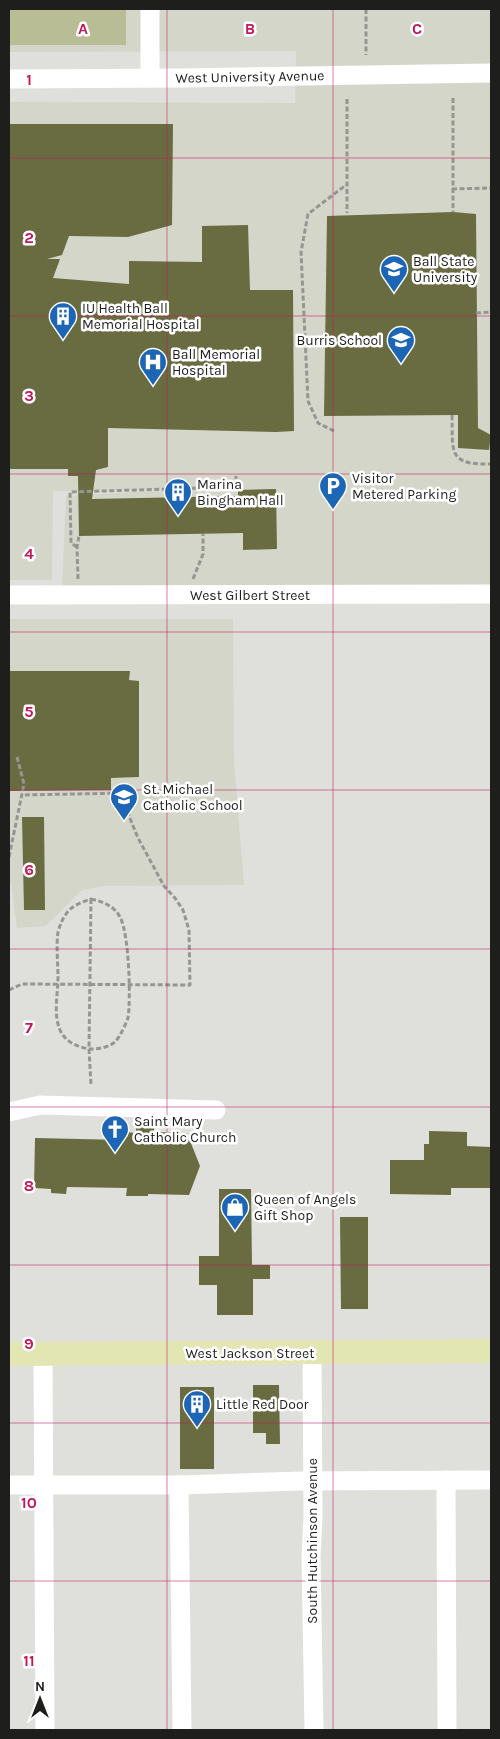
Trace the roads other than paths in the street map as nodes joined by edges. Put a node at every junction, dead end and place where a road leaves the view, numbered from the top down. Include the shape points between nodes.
1 (150, 9) edge
2 (491, 73) edge
3 (150, 78) junction
4 (9, 79) edge
5 (491, 594) edge
6 (9, 595) edge
7 (216, 1110) dead end
8 (9, 1112) edge
9 (491, 1351) edge
10 (312, 1352) junction
11 (9, 1354) edge
12 (43, 1354) junction
13 (446, 1480) junction
14 (491, 1480) edge
15 (313, 1481) junction
16 (9, 1485) edge
17 (44, 1485) junction
18 (179, 1485) junction
19 (45, 1730) edge
20 (182, 1730) edge
21 (314, 1730) edge
22 (447, 1730) edge

1 - 3 street
2 - 3 street, West University Avenue
3 - 4 street, West University Avenue
5 - 6 street, West Gilbert Street
7 - 8 street via 40,1105
9 - 10 main road, West Jackson Street
10 - 12 main road, West Jackson Street
10 - 15 street, South Hutchinson Avenue
11 - 12 main road, West Jackson Street
12 - 17 street
13 - 14 street
13 - 15 street
13 - 22 street
15 - 18 street
15 - 21 street, South Hutchinson Avenue
16 - 17 street
17 - 18 street
17 - 19 street
18 - 20 street

